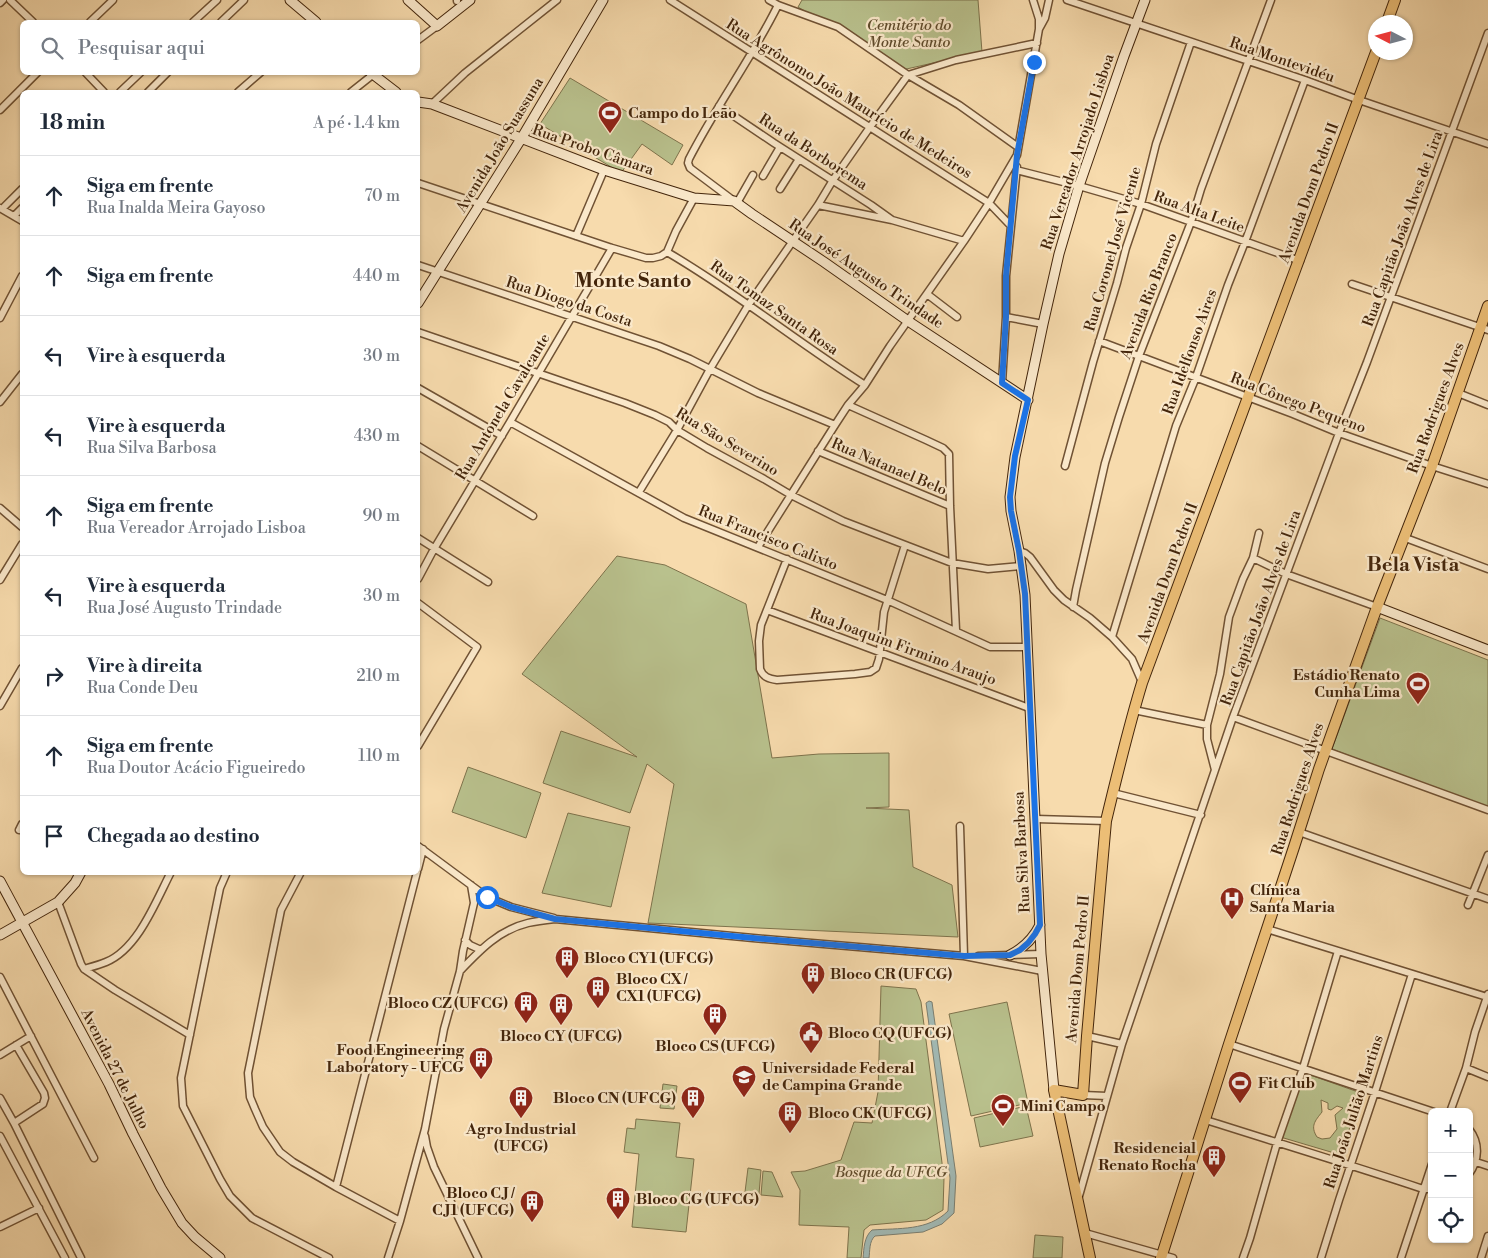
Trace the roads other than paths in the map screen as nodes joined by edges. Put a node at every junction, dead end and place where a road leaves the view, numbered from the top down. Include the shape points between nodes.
1 (10, 0) edge
2 (113, 0) edge
3 (217, 0) edge
4 (244, 0) edge
5 (290, 0) edge
6 (408, 0) edge
7 (470, 0) edge
8 (557, 0) edge
9 (603, 0) edge
10 (670, 0) edge
11 (769, 0) edge
12 (1033, 0) edge
13 (1049, 0) edge
14 (1067, 0) edge
15 (1271, 0) edge
16 (1395, 0) edge
17 (1144, 1) edge
18 (458, 2) edge
19 (778, 5) junction
20 (1390, 15) edge
21 (32, 20) edge
22 (92, 20) edge
23 (195, 20) edge
24 (223, 20) edge
25 (314, 20) edge
26 (1137, 24) junction
27 (437, 26) junction
28 (1040, 29) junction
29 (1488, 33) edge
30 (420, 39) edge
31 (1191, 42) junction
32 (1037, 43) junction
33 (751, 52) junction
34 (1373, 60) edge
35 (1249, 61) junction
36 (35, 75) edge
37 (88, 75) edge
38 (138, 75) edge
39 (165, 75) edge
40 (258, 75) edge
41 (371, 75) edge
42 (375, 75) edge
43 (908, 75) junction
44 (1305, 80) junction
45 (20, 90) edge
46 (20, 90) edge
47 (102, 90) edge
48 (122, 90) edge
49 (150, 90) edge
50 (240, 90) edge
51 (353, 90) edge
52 (394, 90) edge
53 (1359, 100) junction
54 (420, 102) edge
55 (432, 104) junction
56 (719, 106) junction
57 (0, 110) edge
58 (870, 127) junction
59 (1453, 131) junction
60 (521, 139) junction
61 (1488, 144) edge
62 (780, 148) junction
63 (1018, 151) junction
64 (799, 159) junction
65 (604, 170) junction
66 (1016, 170) junction
67 (753, 175) dead end
68 (763, 176) dead end
69 (833, 180) junction
70 (420, 184) edge
71 (1079, 186) junction
72 (20, 190) edge
73 (780, 190) dead end
74 (694, 198) junction
75 (736, 202) junction
76 (989, 203) junction
77 (1141, 204) junction
78 (480, 205) junction
79 (818, 205) junction
80 (1, 209) edge
81 (20, 210) edge
82 (14, 216) junction
83 (20, 220) edge
84 (892, 220) junction
85 (1191, 222) junction
86 (1010, 225) junction
87 (576, 236) junction
88 (964, 240) junction
89 (793, 241) junction
90 (1245, 242) junction
91 (612, 248) junction
92 (668, 252) junction
93 (1300, 261) junction
94 (420, 266) edge
95 (437, 272) junction
96 (20, 280) edge
97 (1352, 284) dead end
98 (927, 294) junction
99 (1390, 297) junction
100 (420, 300) edge
101 (749, 304) junction
102 (1488, 306) edge
103 (572, 317) junction
104 (957, 317) dead end
105 (1006, 317) junction
106 (0, 318) edge
107 (908, 321) junction
108 (1043, 324) junction
109 (1484, 329) edge
110 (420, 333) edge
111 (1099, 341) junction
112 (1139, 356) junction
113 (710, 369) junction
114 (538, 373) junction
115 (1196, 376) junction
116 (20, 377) edge
117 (1002, 383) junction
118 (866, 385) junction
119 (420, 389) edge
120 (1458, 393) junction
121 (1249, 398) junction
122 (1028, 400) junction
123 (0, 402) edge
124 (848, 405) junction
125 (1488, 405) edge
126 (510, 422) junction
127 (835, 425) junction
128 (677, 430) junction
129 (1339, 433) junction
130 (502, 436) junction
131 (420, 447) edge
132 (818, 451) junction
133 (1065, 466) dead end
134 (1432, 466) junction
135 (474, 480) junction
136 (1488, 484) edge
137 (639, 492) junction
138 (791, 495) junction
139 (1010, 497) joint
140 (950, 506) junction
141 (0, 508) edge
142 (533, 516) dead end
143 (20, 525) edge
144 (1259, 533) dead end
145 (1403, 537) junction
146 (420, 539) edge
147 (905, 545) junction
148 (20, 547) edge
149 (758, 547) junction
150 (434, 548) junction
151 (1019, 551) junction
152 (1253, 558) junction
153 (787, 559) junction
154 (952, 563) junction
155 (1022, 566) junction
156 (1488, 569) edge
157 (1286, 574) junction
158 (420, 575) edge
159 (0, 580) edge
160 (488, 582) dead end
161 (887, 600) junction
162 (420, 604) edge
163 (1073, 606) junction
164 (1377, 607) junction
165 (767, 610) junction
166 (956, 630) junction
167 (1112, 637) junction
168 (1026, 647) junction
169 (1488, 650) edge
170 (879, 652) junction
171 (20, 671) edge
172 (1142, 684) junction
173 (0, 706) edge
174 (1029, 708) junction
175 (1134, 710) junction
176 (1234, 717) junction
177 (1207, 725) junction
178 (420, 743) edge
179 (1325, 750) junction
180 (1215, 770) junction
181 (1113, 793) junction
182 (1488, 810) edge
183 (1201, 815) junction
184 (1036, 819) junction
185 (1106, 821) junction
186 (960, 826) dead end
187 (1299, 832) junction
188 (420, 848) edge
189 (1488, 855) edge
190 (79, 875) edge
191 (169, 875) edge
192 (225, 875) edge
193 (299, 875) edge
194 (416, 875) edge
195 (0, 881) edge
196 (471, 885) junction
197 (1473, 893) junction
198 (487, 897) junction
199 (1488, 899) edge
200 (58, 902) junction
201 (474, 903) junction
202 (1468, 905) dead end
203 (528, 910) junction
204 (555, 919) junction
205 (23, 922) junction
206 (527, 923) junction
207 (1040, 925) junction
208 (1267, 929) junction
209 (0, 935) edge
210 (465, 940) junction
211 (481, 950) junction
212 (1338, 950) junction
213 (1041, 954) junction
214 (1010, 955) junction
215 (964, 956) junction
216 (84, 969) junction
217 (460, 971) junction
218 (1042, 971) junction
219 (1412, 974) junction
220 (0, 977) edge
221 (1488, 995) edge
222 (190, 1035) junction
223 (31, 1036) junction
224 (1087, 1036) junction
225 (1122, 1044) junction
226 (1229, 1044) junction
227 (16, 1046) junction
228 (0, 1055) edge
229 (1303, 1068) junction
230 (1466, 1068) junction
231 (1488, 1077) edge
232 (1054, 1090) junction
233 (1375, 1092) junction
234 (1083, 1096) junction
235 (1107, 1096) junction
236 (0, 1098) edge
237 (1451, 1108) edge
238 (1428, 1110) edge
239 (1206, 1120) junction
240 (14, 1123) junction
241 (425, 1129) junction
242 (1473, 1134) edge
243 (1, 1139) edge
244 (1278, 1143) junction
245 (94, 1158) dead end
246 (1476, 1162) junction
247 (1351, 1164) junction
248 (1488, 1166) edge
249 (1473, 1167) edge
250 (1428, 1176) edge
251 (336, 1187) junction
252 (1424, 1189) junction
253 (1428, 1189) edge
254 (1078, 1199) junction
255 (39, 1208) junction
256 (400, 1221) junction
257 (0, 1227) edge
258 (1085, 1233) junction
259 (1488, 1236) edge
260 (1162, 1256) edge
261 (65, 1258) edge
262 (81, 1258) edge
263 (220, 1258) edge
264 (329, 1258) edge
265 (388, 1258) edge
266 (478, 1258) edge
267 (1090, 1258) edge
268 (1173, 1258) edge
269 (1243, 1258) edge
270 (1321, 1258) edge
271 (1401, 1258) edge
272 (1481, 1258) edge

1 - 21 street
2 - 22 street
3 - 23 street
4 - 24 street
5 - 25 main road
6 - 27 main road
7 - 18 main road
8 - 55 street via 465,73
9 - 60 main road, Avenida João Suassuna
10 - 33 street, Rua Agrônomo João Maurício de Medeiros
11 - 19 street
12 - 28 street
13 - 28 street
14 - 26 street, Rua Montevidéu
15 - 35 street, Avenida Rio Branco
16 - 20 main road
17 - 26 main road, Rua Vereador Arrojado Lisboa
18 - 27 main road
19 - 33 street
19 - 43 street via 838,27
26 - 31 street, Rua Montevidéu
26 - 71 main road, Rua Vereador Arrojado Lisboa
27 - 30 street
28 - 32 street
29 - 59 street, Rua Capitão João Alves de Lira
31 - 35 street, Rua Montevidéu
31 - 77 street, Rua Coronel José Vicente via 1161,128
32 - 43 street via 956,60
32 - 63 street
33 - 56 street
33 - 58 street, Rua Agrônomo João Maurício de Medeiros
34 - 53 main road, Avenida Dom Pedro II
35 - 44 street, Rua Montevidéu
35 - 85 street, Avenida Rio Branco
36 - 46 street
37 - 47 street
38 - 48 street
39 - 49 street
40 - 50 street
41 - 51 street
42 - 52 main road
43 - 58 street
43 - 63 street via 959,105
44 - 53 street, Rua Montevidéu
44 - 90 street, Rua Idelfonso Aires
45 - 57 street
53 - 59 street, Rua Montevidéu
53 - 93 main road, Avenida Dom Pedro II
54 - 55 main road, Rua Probo Câmara
55 - 60 main road, Rua Probo Câmara
56 - 62 street, Rua da Borborema
56 - 75 street, Rua José Augusto Trindade via 688,163 690,168
58 - 69 street
58 - 76 street, Rua Agrônomo João Maurício de Medeiros
59 - 61 street, Rua Montevidéu
59 - 99 street, Rua Capitão João Alves de Lira
60 - 65 main road, Rua Probo Câmara
60 - 78 main road, Avenida João Suassuna
62 - 64 street, Rua da Borborema
62 - 68 street
63 - 66 street
63 - 76 street
64 - 69 street, Rua da Borborema
64 - 73 street
65 - 74 main road, Rua Probo Câmara
65 - 87 street
66 - 71 street, Rua Alta Leite
66 - 86 street
67 - 75 street
69 - 79 street
69 - 84 street, Rua da Borborema
70 - 78 street
71 - 77 street, Rua Alta Leite
71 - 108 main road, Rua Vereador Arrojado Lisboa
72 - 80 street
74 - 75 main road, Rua Probo Câmara
74 - 92 street
75 - 89 main road, Rua José Augusto Trindade
76 - 86 street, Rua Agrônomo João Maurício de Medeiros
76 - 88 street
77 - 85 street, Rua Alta Leite
77 - 111 street, Rua Coronel José Vicente
78 - 87 street
78 - 95 main road, Avenida João Suassuna
79 - 84 street
79 - 89 street
80 - 82 street
81 - 82 street
82 - 83 street
84 - 88 street
85 - 90 street, Rua Alta Leite
85 - 112 street, Avenida Rio Branco
86 - 105 street
87 - 91 street
88 - 98 street
89 - 101 street
89 - 107 main road, Rua José Augusto Trindade
90 - 93 street, Rua Alta Leite
90 - 115 street, Rua Idelfonso Aires
91 - 92 street via 646,258
91 - 103 street, Rua Antonela Cavalcante
92 - 101 street, Rua Tomaz Santa Rosa
93 - 121 main road, Avenida Dom Pedro II
94 - 95 street, Rua Diogo da Costa
95 - 100 main road, Avenida João Suassuna
95 - 103 street, Rua Diogo da Costa
96 - 106 street
97 - 99 street
98 - 104 street
98 - 107 street
99 - 109 street
99 - 129 street, Rua Capitão João Alves de Lira
101 - 113 street
101 - 118 street, Rua Tomaz Santa Rosa
102 - 109 main road, Rua Rodrigues Alves
103 - 113 street, Rua Diogo da Costa via 659,346
103 - 114 street, Rua Antonela Cavalcante
105 - 108 street
105 - 117 street
107 - 117 main road, Rua José Augusto Trindade
107 - 118 street
108 - 122 main road, Rua Vereador Arrojado Lisboa
109 - 120 main road, Rua Rodrigues Alves
110 - 114 street, Rua São Severino
111 - 112 street, Rua Cônego Pequeno
111 - 133 street, Rua Coronel José Vicente
112 - 115 street, Rua Cônego Pequeno
112 - 163 street, Avenida Rio Branco via 1105,463
113 - 127 street, Rua Diogo da Costa
113 - 128 street
114 - 126 street, Rua Antonela Cavalcante
114 - 128 street, Rua São Severino via 656,415
115 - 121 street, Rua Cônego Pequeno
115 - 167 street, Rua Idelfonso Aires via 1176,426
116 - 123 street
117 - 122 main road, Rua José Augusto Trindade
118 - 124 street
119 - 130 street
120 - 125 street
120 - 134 main road, Rua Rodrigues Alves
121 - 129 street, Rua Cônego Pequeno
121 - 172 main road, Avenida Dom Pedro II
122 - 139 main road, Rua Vereador Arrojado Lisboa via 1015,456
124 - 127 street
124 - 140 street via 943,448 949,454
126 - 130 street, Rua Antonela Cavalcante
126 - 137 street, Rua Francisco Calixto
127 - 132 street
128 - 137 street
128 - 138 street, Rua São Severino
129 - 134 street, Rua Cônego Pequeno
129 - 157 street, Rua Capitão João Alves de Lira
130 - 135 street, Rua Antonela Cavalcante
131 - 135 street
132 - 138 street
132 - 140 street, Rua Natanael Belo
134 - 136 street, Rua Cônego Pequeno
134 - 145 main road, Rua Rodrigues Alves
135 - 142 street
135 - 150 street, Rua Antonela Cavalcante
137 - 149 street, Rua Francisco Calixto via 684,518
138 - 147 street, Rua São Severino via 844,521
138 - 149 street
139 - 151 main road, Rua Silva Barbosa
140 - 154 street
141 - 143 street
144 - 152 street
145 - 156 street
145 - 164 main road, Rua Rodrigues Alves
146 - 150 street
147 - 154 street, Rua São Severino
147 - 161 street
148 - 159 street
149 - 153 street, Rua Francisco Calixto
150 - 158 street, Rua Antonela Cavalcante
150 - 160 street
151 - 155 main road, Rua Silva Barbosa
151 - 163 street via 1030,557 1054,590
152 - 157 street
152 - 177 street via 1230,617
153 - 161 street, Rua Francisco Calixto
153 - 165 street
154 - 155 street, Rua São Severino via 988,569
154 - 166 street
155 - 168 main road, Rua Silva Barbosa
157 - 164 street
157 - 176 street, Rua Capitão João Alves de Lira
161 - 166 street, Rua Francisco Calixto
161 - 170 street
162 - 178 street via 477,647
163 - 167 street
164 - 169 main road
164 - 179 main road, Rua Rodrigues Alves
165 - 170 street, Rua Joaquim Firmino Araujo
165 - 170 street via 759,634 760,670 770,679 870,672 878,665
166 - 168 street, Rua Francisco Calixto via 990,647
167 - 172 street via 1132,659
168 - 174 main road, Rua Silva Barbosa
170 - 174 street, Rua Joaquim Firmino Araujo
171 - 173 street
172 - 175 main road, Avenida Dom Pedro II
174 - 184 main road, Rua Silva Barbosa
175 - 177 street
175 - 181 main road, Avenida Dom Pedro II
176 - 179 street
176 - 180 street, Rua Capitão João Alves de Lira
177 - 180 street
179 - 182 street
179 - 187 main road, Rua Rodrigues Alves
180 - 183 street, Rua Capitão João Alves de Lira
181 - 183 street
181 - 185 main road, Avenida Dom Pedro II
183 - 225 street, Rua Capitão João Alves de Lira
184 - 185 street
184 - 207 main road, Rua Silva Barbosa
185 - 224 main road, Avenida Dom Pedro II
186 - 215 street
187 - 197 street
187 - 208 main road, Rua Rodrigues Alves
188 - 196 street
189 - 197 street
190 - 200 main road
191 - 216 street via 130,946 108,962
192 - 222 street
193 - 251 street via 281,910 248,1073 250,1097 268,1136 280,1152
194 - 251 street
195 - 205 main road, Avenida 27 de Julho
196 - 198 street
196 - 201 street
197 - 199 street
197 - 202 street
198 - 201 street
198 - 203 street
200 - 205 main road
200 - 216 street
201 - 210 street
203 - 204 street
203 - 206 street
204 - 206 street
204 - 215 street
205 - 209 main road
205 - 263 main road, Avenida 27 de Julho via 161,1188 182,1223
206 - 211 street via 501,934
207 - 213 main road, Rua Silva Barbosa
207 - 214 main road via 1028,943
208 - 212 street
208 - 226 main road, Rua Rodrigues Alves
210 - 211 street
210 - 217 street
211 - 217 street
212 - 219 street
212 - 229 street
213 - 214 street
213 - 218 main road, Rua Silva Barbosa
214 - 215 street
215 - 218 street
216 - 222 street
217 - 241 street via 444,1030
218 - 232 main road, Rua Silva Barbosa
219 - 221 street
219 - 233 street, Rua João Julião Martins
220 - 223 street
221 - 230 street
222 - 264 street via 182,1078 183,1106 225,1188 252,1218
223 - 227 street
223 - 245 street
224 - 225 street
224 - 234 main road, Avenida Dom Pedro II
225 - 235 street, Rua Capitão João Alves de Lira
226 - 229 street
226 - 239 main road, Rua Rodrigues Alves
227 - 228 street
227 - 240 street via 45,1098 43,1104
229 - 233 street
229 - 244 street
230 - 231 street
230 - 237 street
232 - 234 main road
232 - 254 main road, Rua Silva Barbosa
233 - 238 street
233 - 247 street, Rua João Julião Martins
234 - 235 street
235 - 254 street, Rua Capitão João Alves de Lira
236 - 240 street
239 - 244 street
239 - 260 main road, Rua Rodrigues Alves
240 - 262 street
241 - 256 street
241 - 266 street via 434,1167
242 - 246 street via 1477,1147
243 - 255 street
244 - 247 street
244 - 269 street
246 - 248 street
246 - 249 street
247 - 252 street
247 - 270 street, Rua João Julião Martins
250 - 252 street
251 - 256 street
252 - 253 street
252 - 271 street
254 - 258 main road, Rua Silva Barbosa
255 - 257 street
255 - 261 street
256 - 265 street
258 - 260 street
258 - 267 main road, Rua Silva Barbosa
259 - 272 street
260 - 268 street

